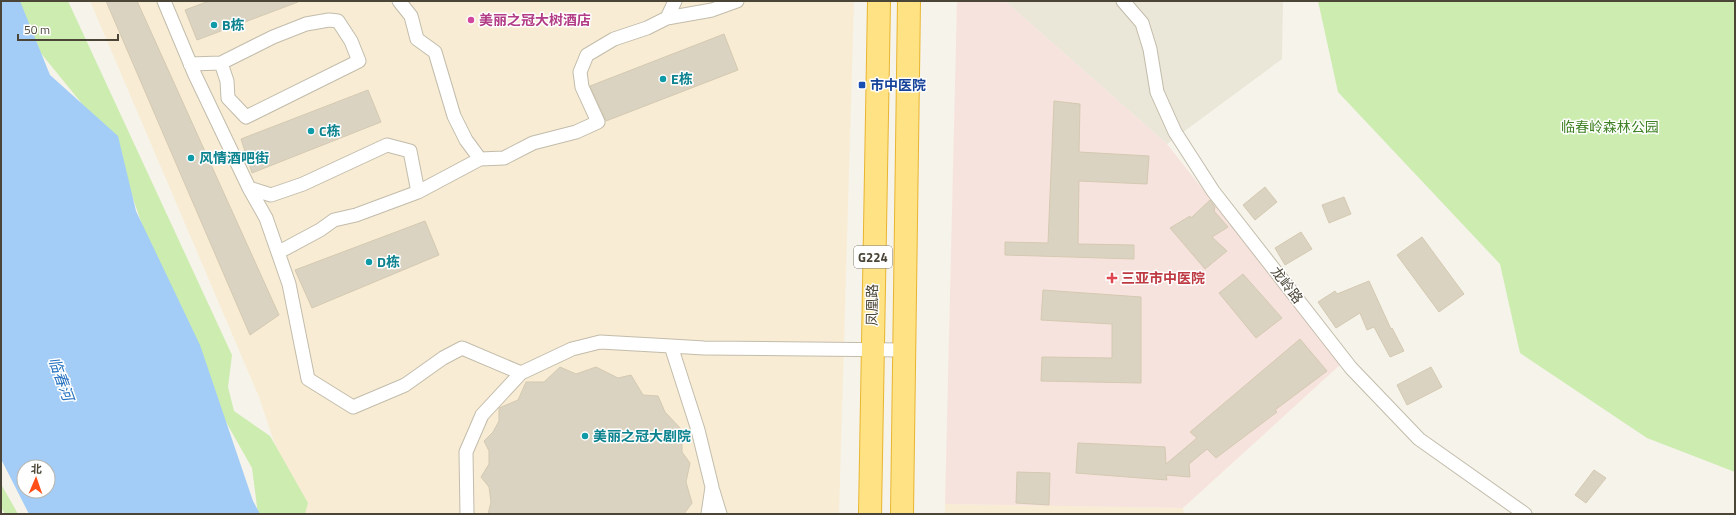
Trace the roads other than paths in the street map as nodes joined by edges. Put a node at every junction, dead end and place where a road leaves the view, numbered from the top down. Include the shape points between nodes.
1 (164, 1) edge
2 (399, 1) edge
3 (675, 1) edge
4 (737, 1) edge
5 (879, 1) edge
6 (910, 1) edge
7 (1123, 1) edge
8 (667, 18) junction
9 (221, 63) junction
10 (190, 64) junction
11 (480, 159) junction
12 (249, 188) junction
13 (418, 192) junction
14 (279, 252) junction
15 (672, 346) junction
16 (903, 350) junction
17 (871, 351) junction
18 (521, 373) junction
19 (712, 487) junction
20 (467, 514) edge
21 (708, 514) edge
22 (720, 514) edge
23 (870, 514) edge
24 (902, 514) edge
25 (1525, 514) edge

1 - 10 street
2 - 11 street via 411,16 417,39 435,52 454,116 466,140
3 - 8 street
4 - 8 street via 712,10
5 - 17 highway, 凤凰路 / G224
6 - 16 highway, G224
7 - 25 street, 龙岭路 via 1142,24 1150,49 1157,92 1175,132 1213,190 1346,362 1419,439
8 - 11 street via 614,40 587,55 580,72 582,87 598,122 576,132 533,143 504,158
9 - 9 street via 286,32 306,24 328,20 338,21 359,60 246,117 228,98 227,81
9 - 10 street
10 - 12 street
11 - 13 street
12 - 13 street via 271,195 304,184 387,145 410,151
12 - 14 street via 266,218
13 - 14 street via 356,215 334,220
14 - 18 street via 294,305 308,379 353,407 405,386 443,358 462,348
15 - 17 street
15 - 18 street via 600,342 572,349
15 - 19 street via 698,430
16 - 17 street
16 - 24 highway, G224
17 - 23 highway, 凤凰路 / G224
18 - 20 street via 482,416 466,452
19 - 21 street
19 - 22 street

